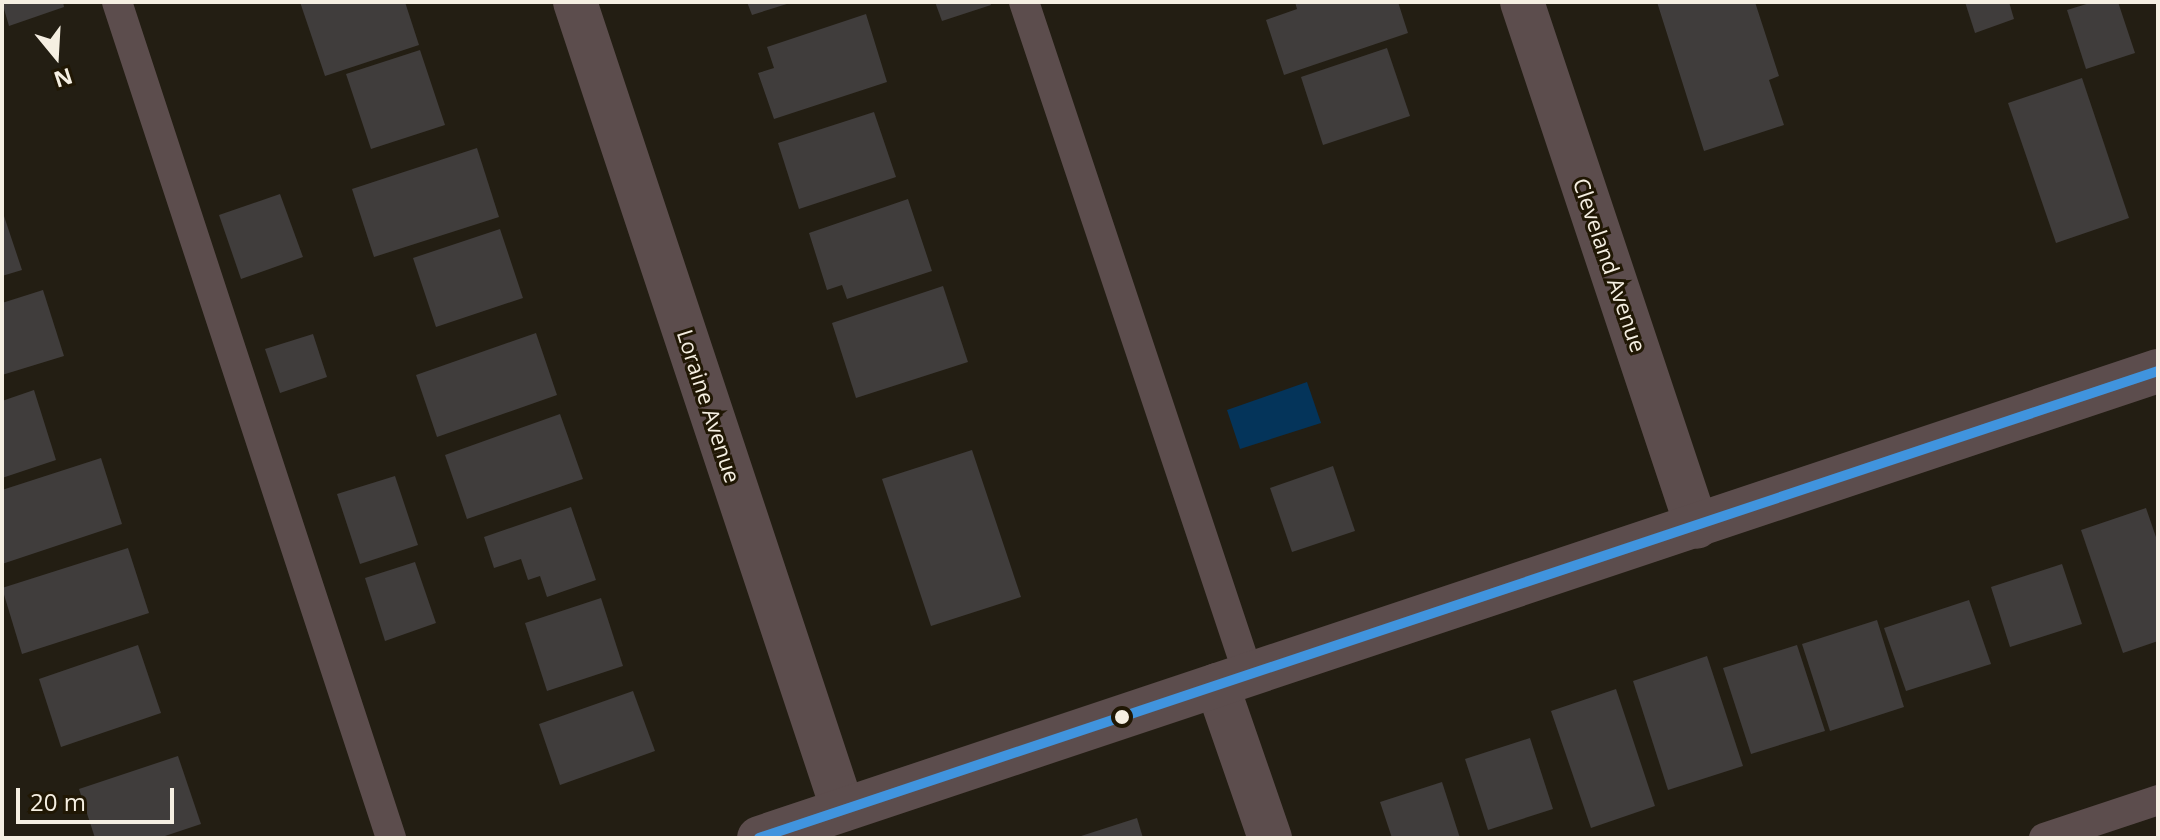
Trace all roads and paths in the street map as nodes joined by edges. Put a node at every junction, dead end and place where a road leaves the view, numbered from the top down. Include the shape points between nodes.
1 (117, 2) edge
2 (575, 2) edge
3 (1024, 2) edge
4 (1522, 2) edge
5 (2158, 371) edge
6 (1697, 527) junction
7 (1233, 680) junction
8 (2158, 800) edge
9 (843, 810) junction
10 (391, 838) edge
11 (759, 838) edge
12 (1270, 838) edge
13 (2044, 838) edge

1 - 10 lane
2 - 9 street, Loraine Avenue
3 - 7 lane
4 - 6 street, Cleveland Avenue
5 - 6 street
6 - 7 street
7 - 9 street
7 - 12 street
8 - 13 lane
9 - 11 street

